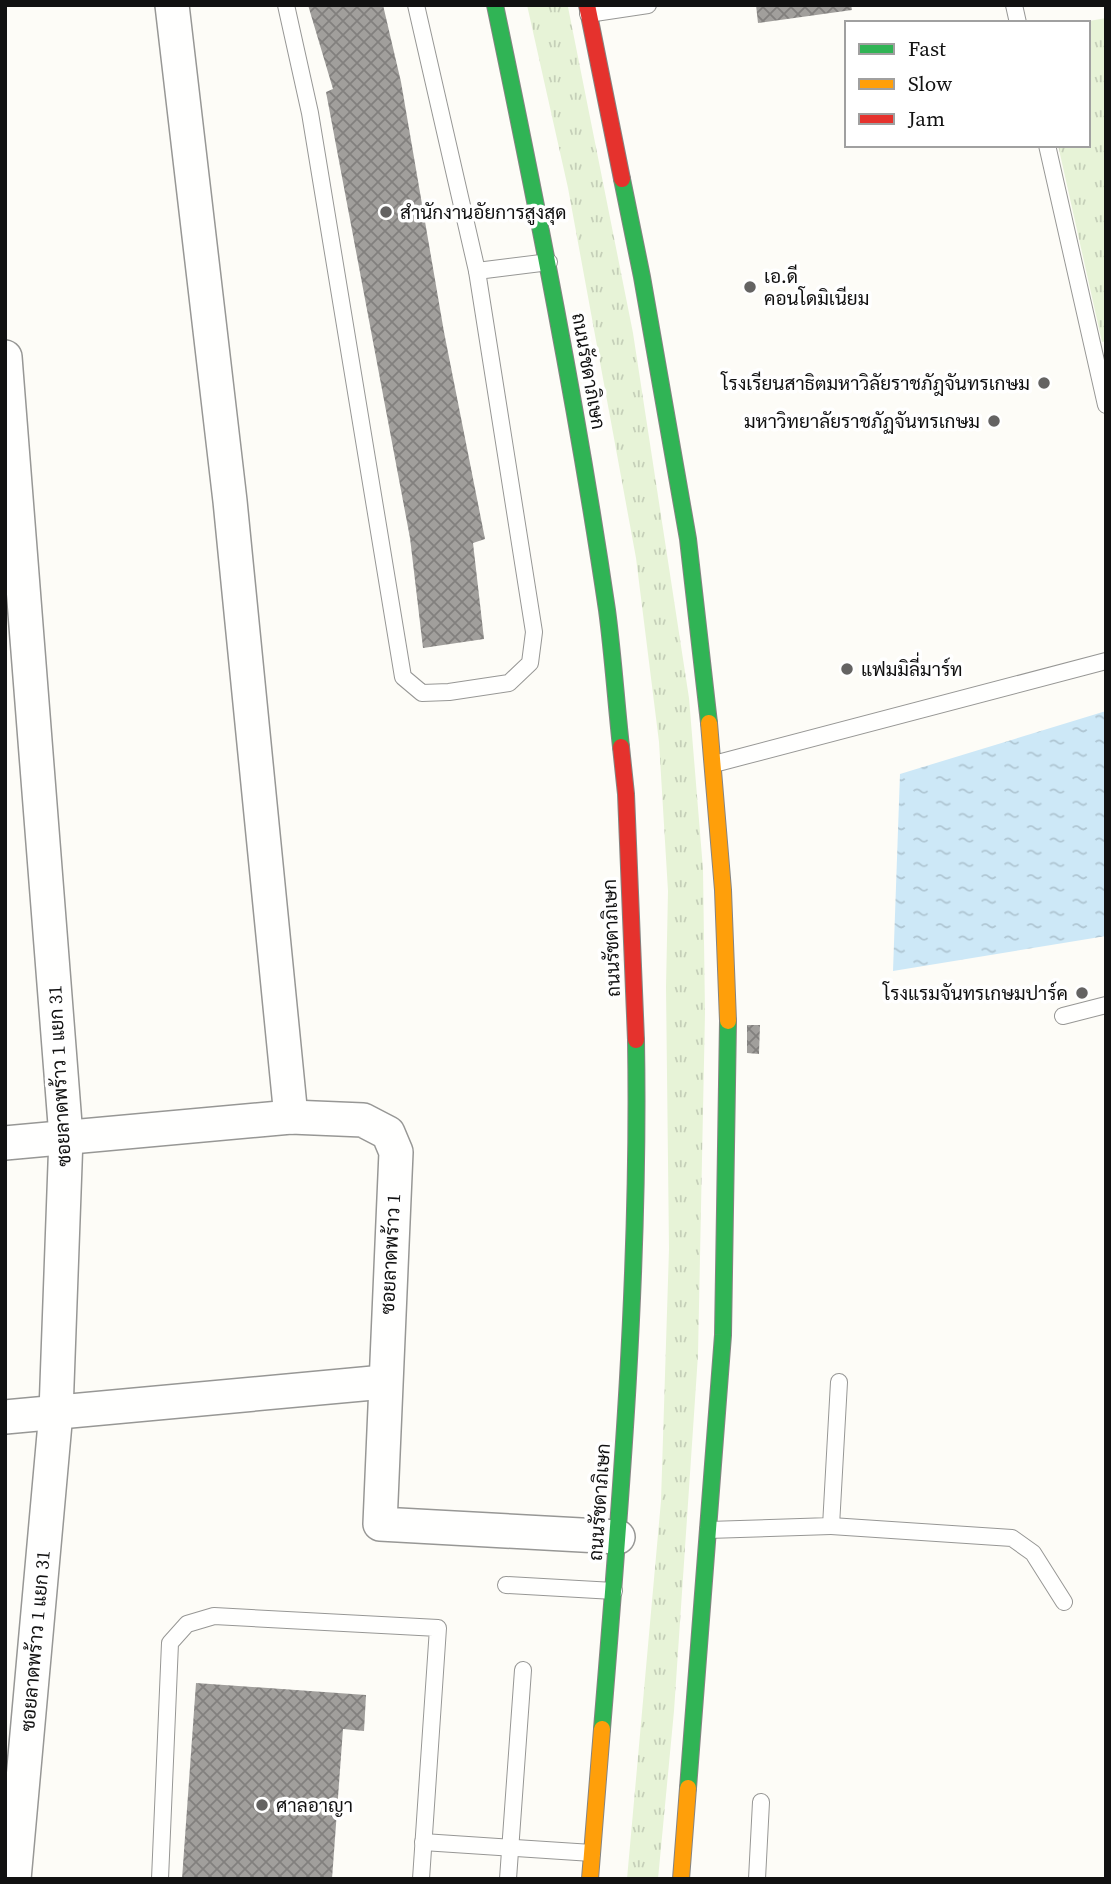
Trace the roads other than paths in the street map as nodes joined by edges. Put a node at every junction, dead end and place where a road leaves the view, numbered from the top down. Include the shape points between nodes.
1 (173, 5) edge
2 (286, 5) edge
3 (416, 5) edge
4 (495, 5) edge
5 (648, 5) edge
6 (587, 10) edge
7 (1046, 147) edge
8 (550, 262) junction
9 (477, 271) junction
10 (5, 357) edge
11 (1106, 405) edge
12 (1106, 661) edge
13 (714, 764) junction
14 (1106, 1005) edge
15 (1063, 1017) dead end
16 (291, 1117) junction
17 (66, 1137) junction
18 (5, 1143) edge
19 (384, 1382) junction
20 (839, 1382) dead end
21 (56, 1412) junction
22 (5, 1417) edge
23 (831, 1526) junction
24 (708, 1530) junction
25 (618, 1537) junction
26 (506, 1585) dead end
27 (614, 1591) junction
28 (1064, 1602) dead end
29 (19, 1656) edge
30 (523, 1670) dead end
31 (761, 1802) dead end
32 (424, 1842) junction
33 (510, 1849) junction
34 (592, 1853) junction
35 (14, 1879) edge
36 (160, 1879) edge
37 (421, 1879) edge
38 (508, 1879) edge
39 (590, 1879) edge
40 (681, 1879) edge
41 (757, 1879) edge

1 - 16 street via 230,501
2 - 9 lane via 310,113 403,677 422,693 509,683 530,663 534,632
3 - 9 lane
4 - 8 main road, ถนนรัชดาภิเษก
5 - 6 lane
6 - 13 main road via 642,277 688,539
7 - 11 lane
8 - 9 lane
8 - 25 main road, ถนนรัชดาภิเษก via 607,612 626,794 637,1121 633,1305
10 - 17 street, ซอยลาดพร้าว 1 แยก 31
12 - 13 lane
13 - 24 main road via 727,1052 723,1335
14 - 15 lane
16 - 17 street, ซอยลาดพร้าว 1
16 - 19 street, ซอยลาดพร้าว 1 via 363,1120 388,1133 396,1152
17 - 18 street, ซอยลาดพร้าว 1
17 - 21 street, ซอยลาดพร้าว 1 แยก 31
19 - 21 street
19 - 25 street, ซอยลาดพร้าว 1 via 380,1524
20 - 23 lane
21 - 22 street
21 - 29 street, ซอยลาดพร้าว 1 แยก 31
23 - 24 lane
23 - 28 lane via 1012,1538 1033,1553
24 - 40 main road
25 - 27 main road, ถนนรัชดาภิเษก
26 - 27 lane
27 - 34 main road, ถนนรัชดาภิเษก
29 - 35 street, ซอยลาดพร้าว 1 แยก 31
30 - 33 lane
31 - 41 lane
32 - 33 lane
32 - 36 lane via 438,1629 214,1616 187,1624 170,1643
32 - 37 lane
33 - 34 lane
33 - 38 lane
34 - 39 main road, ถนนรัชดาภิเษก

